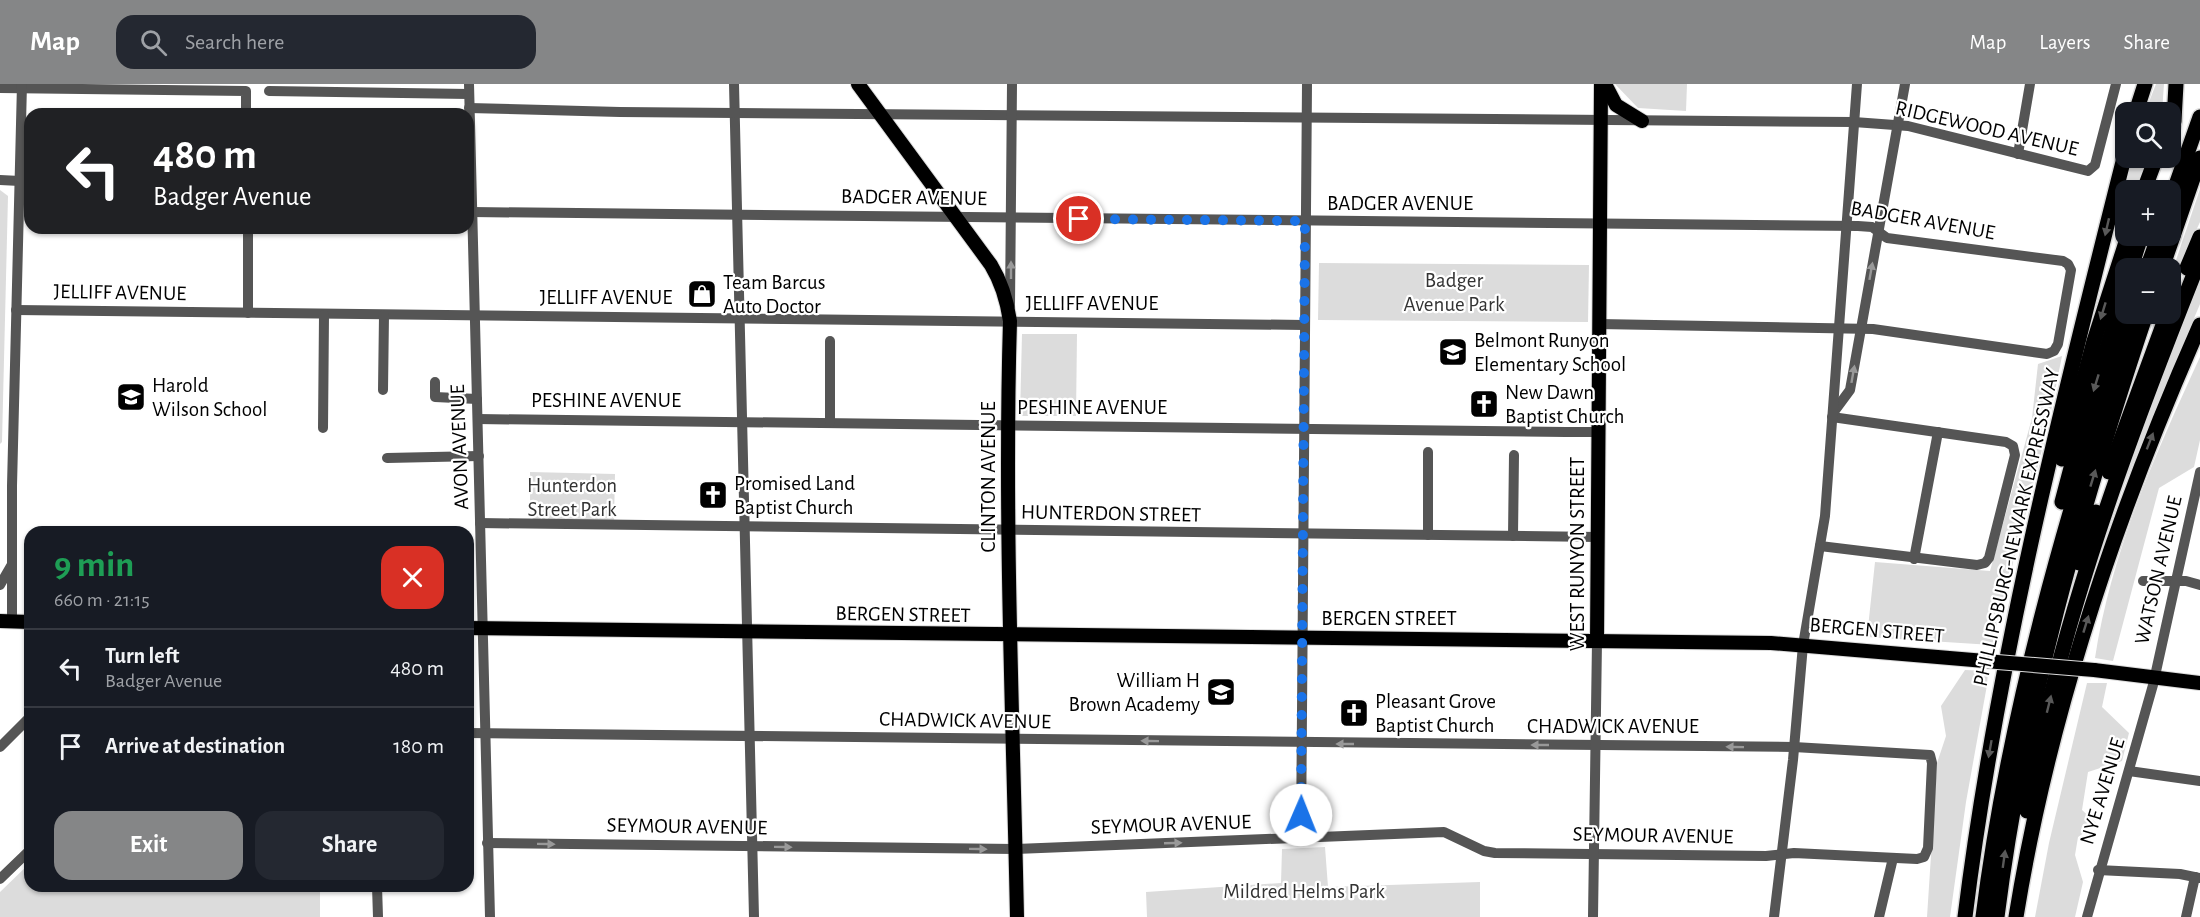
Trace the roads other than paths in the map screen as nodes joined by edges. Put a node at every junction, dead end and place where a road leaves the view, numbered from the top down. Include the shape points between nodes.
1 (734, 84) edge
2 (858, 84) edge
3 (1012, 84) edge
4 (1307, 84) edge
5 (1603, 84) edge
6 (1857, 84) edge
7 (1905, 84) edge
8 (2030, 84) edge
9 (2116, 84) edge
10 (2145, 84) edge
11 (2176, 84) edge
12 (22, 86) edge
13 (0, 88) edge
14 (469, 89) edge
15 (269, 91) dead end
16 (2139, 102) edge
17 (2174, 102) edge
18 (246, 108) edge
19 (470, 108) edge
20 (474, 108) edge
21 (735, 112) junction
22 (881, 114) junction
23 (1011, 115) junction
24 (2200, 117) edge
25 (1306, 118) junction
26 (1601, 120) junction
27 (1642, 121) junction
28 (1854, 122) junction
29 (1897, 125) junction
30 (2018, 154) junction
31 (2200, 158) edge
32 (2122, 168) edge
33 (0, 180) edge
34 (2178, 180) edge
35 (20, 181) junction
36 (474, 212) edge
37 (738, 215) junction
38 (957, 218) junction
39 (1011, 218) junction
40 (1305, 221) junction
41 (1600, 223) junction
42 (1846, 226) junction
43 (1878, 232) junction
44 (248, 234) edge
45 (473, 234) edge
46 (2200, 237) edge
47 (2125, 246) edge
48 (2165, 258) edge
49 (2200, 259) edge
50 (2181, 281) edge
51 (16, 310) junction
52 (248, 313) junction
53 (324, 315) junction
54 (384, 315) junction
55 (475, 316) junction
56 (742, 318) junction
57 (1010, 321) junction
58 (2115, 322) edge
59 (1599, 324) junction
60 (2129, 324) edge
61 (2143, 324) edge
62 (2164, 324) edge
63 (1304, 325) junction
64 (2200, 325) edge
65 (1861, 329) junction
66 (1839, 330) junction
67 (830, 341) dead end
68 (435, 382) dead end
69 (383, 390) dead end
70 (477, 399) junction
71 (1832, 415) junction
72 (478, 419) junction
73 (744, 421) junction
74 (830, 422) junction
75 (1007, 427) junction
76 (323, 429) dead end
77 (1304, 430) junction
78 (1599, 432) junction
79 (1938, 432) junction
80 (1428, 452) dead end
81 (1514, 455) dead end
82 (479, 456) junction
83 (387, 459) dead end
84 (2200, 472) edge
85 (2198, 487) edge
86 (480, 523) junction
87 (746, 526) junction
88 (1008, 531) junction
89 (1303, 534) junction
90 (1428, 535) junction
91 (1513, 536) junction
92 (1598, 537) junction
93 (1820, 546) junction
94 (1914, 559) junction
95 (11, 566) junction
96 (2143, 581) dead end
97 (2176, 581) junction
98 (0, 585) edge
99 (2200, 585) edge
100 (6, 622) edge
101 (24, 622) edge
102 (475, 629) edge
103 (747, 633) junction
104 (1011, 636) junction
105 (1302, 638) junction
106 (1597, 641) junction
107 (1803, 645) junction
108 (2039, 676) junction
109 (2155, 676) junction
110 (2200, 683) edge
111 (2001, 691) junction
112 (2021, 696) junction
113 (24, 723) edge
114 (474, 734) edge
115 (486, 734) junction
116 (751, 737) junction
117 (1013, 740) junction
118 (1302, 743) junction
119 (1596, 746) junction
120 (0, 747) edge
121 (1794, 747) junction
122 (2128, 771) junction
123 (2200, 781) edge
124 (1301, 838) junction
125 (487, 843) junction
126 (2029, 844) junction
127 (753, 846) junction
128 (1015, 849) junction
129 (1593, 854) junction
130 (1781, 854) junction
131 (24, 855) edge
132 (1924, 857) joint
133 (1896, 858) junction
134 (2098, 870) junction
135 (2, 874) edge
136 (2198, 877) edge
137 (377, 892) edge
138 (378, 917) edge
139 (490, 917) edge
140 (754, 917) edge
141 (1017, 917) edge
142 (1593, 917) edge
143 (1774, 917) edge
144 (1879, 917) edge
145 (1886, 917) edge
146 (1965, 917) edge
147 (1983, 917) edge
148 (1997, 917) edge
149 (2016, 917) edge
150 (2087, 917) edge
151 (2186, 917) edge

1 - 21 street
2 - 22 main road, CLINTON AVENUE
3 - 23 street
4 - 25 street
5 - 26 main road, WEST RUNYON STREET
5 - 27 main road via 1616,105
6 - 28 street
7 - 29 street
8 - 30 street
9 - 30 street, RIDGEWOOD AVENUE via 2092,169 2085,171
10 - 16 highway
11 - 17 highway
12 - 13 street
12 - 18 street via 246,91
12 - 35 street
14 - 15 street
14 - 19 street, AVON AVENUE
20 - 21 street, RIDGEWOOD AVENUE
21 - 22 street, RIDGEWOOD AVENUE
21 - 37 street
22 - 23 street, RIDGEWOOD AVENUE
22 - 38 main road, CLINTON AVENUE
23 - 25 street, RIDGEWOOD AVENUE
23 - 39 street
24 - 34 highway
25 - 26 street, RIDGEWOOD AVENUE
25 - 40 street
26 - 27 street, RIDGEWOOD AVENUE
26 - 41 main road, WEST RUNYON STREET
27 - 28 street, RIDGEWOOD AVENUE
28 - 29 street, RIDGEWOOD AVENUE
28 - 42 street
29 - 30 street, RIDGEWOOD AVENUE
29 - 43 street
31 - 48 highway
32 -> 111 highway, PHILLIPSBURG-NEWARK EXPRESSWAY via 2025,571
33 - 35 street
35 - 51 street
36 - 37 street, BADGER AVENUE
37 - 38 street, BADGER AVENUE
37 - 56 street
38 - 39 street, BADGER AVENUE
38 - 57 main road, CLINTON AVENUE via 1000,282
39 - 40 street, BADGER AVENUE
57 -> 39 street
40 - 41 street, BADGER AVENUE
40 - 63 street
41 - 42 street, BADGER AVENUE
41 - 59 main road, WEST RUNYON STREET
42 - 43 street, BADGER AVENUE via 1867,226
42 - 66 street
65 -> 43 street
43 - 65 street, BADGER AVENUE via 1887,238 2063,261 2070,265 2071,272 2058,344 2047,354
44 - 52 street
45 - 55 street, AVON AVENUE
46 - 50 highway
47 -> 111 highway via 2082,382
126 -> 49 highway via 2027,806 2067,636 2119,474
51 - 52 street, JELLIFF AVENUE
51 - 95 street
52 - 53 street, JELLIFF AVENUE
53 - 54 street, JELLIFF AVENUE
53 - 76 street
54 - 55 street, JELLIFF AVENUE
54 - 69 street
55 - 56 street, JELLIFF AVENUE
55 - 70 street, AVON AVENUE
56 - 57 street, JELLIFF AVENUE
56 - 73 street
57 - 63 street, JELLIFF AVENUE
57 - 75 main road, CLINTON AVENUE
58 -> 112 highway via 2078,440
59 - 66 street
59 - 78 main road, WEST RUNYON STREET
60 - 112 highway, PHILLIPSBURG-NEWARK EXPRESSWAY via 2063,536
108 -> 61 highway via 2092,482
62 - 108 highway
63 - 77 street
126 -> 64 highway via 2058,720 2101,577 2158,422
65 - 66 street
71 -> 65 street via 1850,390
66 - 71 street
67 - 74 street
68 - 70 street via 435,397
70 - 72 street, AVON AVENUE
71 - 79 street
71 - 93 street
72 - 73 street, PESHINE AVENUE
72 - 82 street, AVON AVENUE
73 - 74 street, PESHINE AVENUE
73 - 87 street
74 - 75 street, PESHINE AVENUE
75 - 77 street, PESHINE AVENUE
75 - 88 main road, CLINTON AVENUE
77 - 78 street, PESHINE AVENUE
77 - 89 street
78 - 92 main road, WEST RUNYON STREET
79 - 94 street
79 - 94 street via 2006,442 2013,446 2014,455 1985,563
80 - 90 street
81 - 91 street
82 - 83 street
82 - 86 street, AVON AVENUE
84 - 85 street, WATSON AVENUE
85 - 97 street, WATSON AVENUE
86 - 87 street, HUNTERDON STREET
86 - 102 street, AVON AVENUE
87 - 88 street, HUNTERDON STREET
87 - 103 street
88 - 89 street, HUNTERDON STREET
88 - 104 main road, CLINTON AVENUE
89 - 90 street, HUNTERDON STREET
89 - 105 street
90 - 91 street, HUNTERDON STREET
91 - 92 street, HUNTERDON STREET
92 - 106 main road, WEST RUNYON STREET
93 - 94 street
93 - 107 street
95 - 98 street
95 - 100 street
96 - 97 street
97 - 99 street
97 - 109 street, WATSON AVENUE
100 - 101 main road
102 - 103 main road, BERGEN STREET
102 - 115 street, AVON AVENUE
103 - 104 main road, BERGEN STREET
103 - 116 street
104 - 105 main road, BERGEN STREET
104 - 117 main road, CLINTON AVENUE
105 - 106 main road, BERGEN STREET
105 - 118 street
106 - 107 main road, BERGEN STREET
106 - 119 street, WEST RUNYON STREET
107 - 109 main road, BERGEN STREET, bridge
107 - 121 street
148 -> 108 highway via 2010,822
109 - 110 main road, BERGEN STREET
109 - 122 street, NYE AVENUE
111 -> 146 highway, PHILLIPSBURG-NEWARK EXPRESSWAY
112 - 147 highway, PHILLIPSBURG-NEWARK EXPRESSWAY
113 - 120 street
114 - 115 street, CHADWICK AVENUE
115 - 116 street, CHADWICK AVENUE
115 - 125 street, AVON AVENUE
116 - 117 street, CHADWICK AVENUE
116 - 127 street
118 -> 117 street, CHADWICK AVENUE
117 - 128 main road, CLINTON AVENUE
119 -> 118 street, CHADWICK AVENUE
118 - 124 street
121 -> 119 street, CHADWICK AVENUE
119 - 129 street, WEST RUNYON STREET
121 - 130 street
121 - 132 street, CHADWICK AVENUE via 1930,755 1928,848
122 - 123 street
122 - 134 street, NYE AVENUE
128 -> 124 street, SEYMOUR AVENUE
124 - 129 street, SEYMOUR AVENUE via 1444,832 1495,853
125 -> 127 street, SEYMOUR AVENUE
125 - 139 street, AVON AVENUE
126 - 149 highway
127 -> 128 street, SEYMOUR AVENUE
127 - 140 street
128 - 141 main road, CLINTON AVENUE
129 - 130 street, SEYMOUR AVENUE
129 - 142 street, WEST RUNYON STREET
130 - 133 street, SEYMOUR AVENUE
130 - 143 street
131 - 135 street
132 - 133 street, SEYMOUR AVENUE
133 - 144 street
133 - 145 street
134 - 136 street
134 - 150 street, NYE AVENUE
136 - 151 street
137 - 138 street

